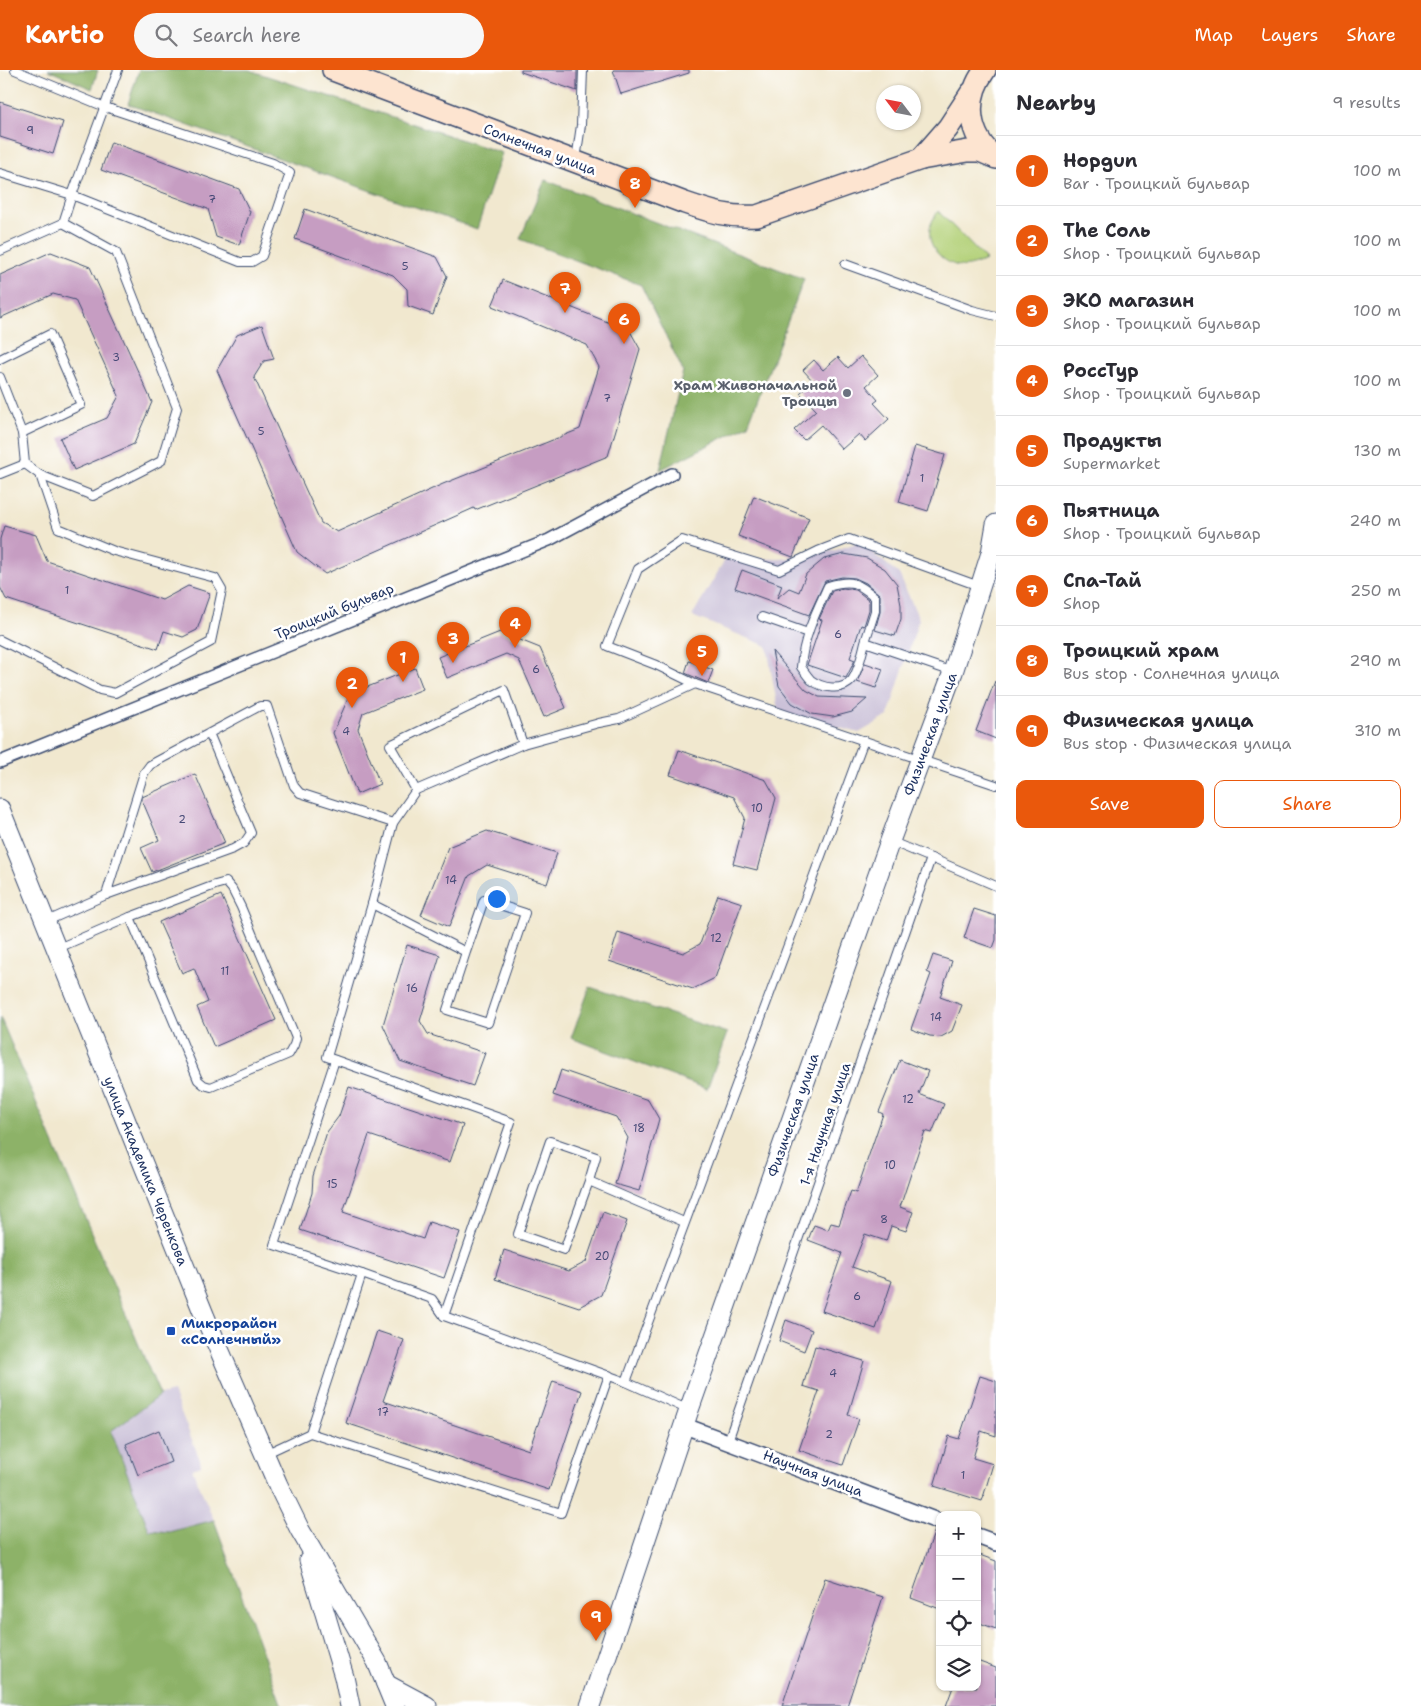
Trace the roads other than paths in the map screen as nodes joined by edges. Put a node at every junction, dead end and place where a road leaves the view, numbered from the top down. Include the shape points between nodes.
1 (15, 70) edge
2 (118, 70) edge
3 (333, 70) edge
4 (583, 70) edge
5 (980, 78) edge
6 (105, 106) junction
7 (995, 157) edge
8 (921, 158) junction
9 (576, 162) junction
10 (0, 173) edge
11 (72, 195) junction
12 (63, 223) junction
13 (0, 251) edge
14 (845, 264) dead end
15 (996, 316) edge
16 (0, 359) edge
17 (0, 377) edge
18 (22, 432) junction
19 (25, 464) junction
20 (0, 474) edge
21 (672, 474) dead end
22 (40, 475) junction
23 (996, 524) edge
24 (980, 586) junction
25 (762, 617) dead end
26 (808, 632) junction
27 (0, 640) edge
28 (865, 642) junction
29 (953, 672) junction
30 (695, 684) junction
31 (209, 733) junction
32 (864, 740) junction
33 (523, 744) junction
34 (920, 758) junction
35 (0, 762) edge
36 (996, 785) edge
37 (416, 790) junction
38 (0, 809) edge
39 (393, 823) junction
40 (890, 841) junction
41 (931, 858) junction
42 (996, 886) edge
43 (106, 895) junction
44 (372, 904) junction
45 (130, 917) junction
46 (45, 922) junction
47 (56, 949) junction
48 (466, 952) junction
49 (335, 1060) junction
50 (589, 1181) junction
51 (684, 1222) junction
52 (362, 1274) junction
53 (444, 1316) junction
54 (609, 1375) junction
55 (626, 1382) junction
56 (687, 1418) junction
57 (310, 1433) junction
58 (728, 1441) junction
59 (265, 1454) junction
60 (936, 1520) edge
61 (300, 1530) junction
62 (981, 1537) edge
63 (996, 1543) edge
64 (386, 1684) junction
65 (350, 1706) edge
66 (394, 1706) edge
67 (427, 1706) edge
68 (590, 1706) edge

1 - 6 lane
2 - 6 lane
3 - 9 main road, Солнечная улица
4 - 9 lane
5 - 7 main road via 971,105 973,124 981,142
5 - 8 main road, Солнечная улица via 948,128
6 - 11 lane
6 - 11 lane via 273,163 290,173 262,256 252,262 240,262
7 - 8 main road, Солнечная улица via 980,151 968,151
8 - 9 main road, Солнечная улица via 757,216 738,217 694,206
10 - 11 lane
11 - 12 lane
12 - 13 lane
12 - 22 lane via 116,252 177,408 161,461 93,496
14 - 15 lane
16 - 18 lane via 50,334 81,405
17 - 18 lane
18 - 19 lane
19 - 20 lane
19 - 22 lane
21 - 35 street, Троицкий бульвар via 548,540
22 - 27 lane via 58,528 114,551 215,578 222,590 211,642 115,693 100,690
23 - 24 street, Физическая улица
24 - 29 street, Физическая улица
24 - 30 lane via 849,539 780,570 682,540 638,569 607,646
25 - 26 lane
26 - 28 lane via 801,667 811,680 825,688 839,688 851,682
26 - 28 lane via 828,586 843,582 858,584 875,597
28 - 29 lane
29 - 34 street, Физическая улица
30 - 32 lane
30 - 33 lane via 619,719
31 - 39 lane via 260,706 267,706 294,786 300,793
31 - 43 lane via 150,765 144,773
31 - 43 lane via 251,833 244,843 233,849
32 - 34 lane
32 - 51 lane
33 - 37 lane
33 - 37 lane via 504,690 390,745
34 - 36 lane
34 - 40 street, Физическая улица
37 - 39 lane
38 - 46 street, улица Академика Черенкова
39 - 44 lane
40 - 41 lane
40 - 56 street, Физическая улица
41 - 42 lane
41 - 58 lane, 1-я Научная улица
43 - 46 lane
44 - 48 lane
44 - 49 lane via 327,1057
45 - 45 lane via 226,882 241,907 296,1038 289,1054 211,1086 198,1080
45 - 47 lane
46 - 47 street, улица Академика Черенкова
47 - 59 street, улица Академика Черенкова via 205,1317
48 - 48 lane via 484,900 525,914 488,1023 447,1010
49 - 52 lane via 274,1245
49 - 53 lane via 511,1122
50 - 50 lane via 596,1157 550,1141 518,1234 564,1250
50 - 51 lane
51 - 55 lane
52 - 53 lane via 432,1299
52 - 57 lane
53 - 54 lane
54 - 55 lane
54 - 57 lane via 561,1513
55 - 56 lane
56 - 58 street, Научная улица
56 - 68 street, Физическая улица
57 - 59 lane
58 - 60 street, Научная улица
59 - 61 street, улица Академика Черенкова
61 - 64 street, улица Академика Черенкова via 377,1662
61 - 65 street, улица Академика Черенкова
62 - 63 street
64 - 66 street, улица Академика Черенкова
64 - 67 street

